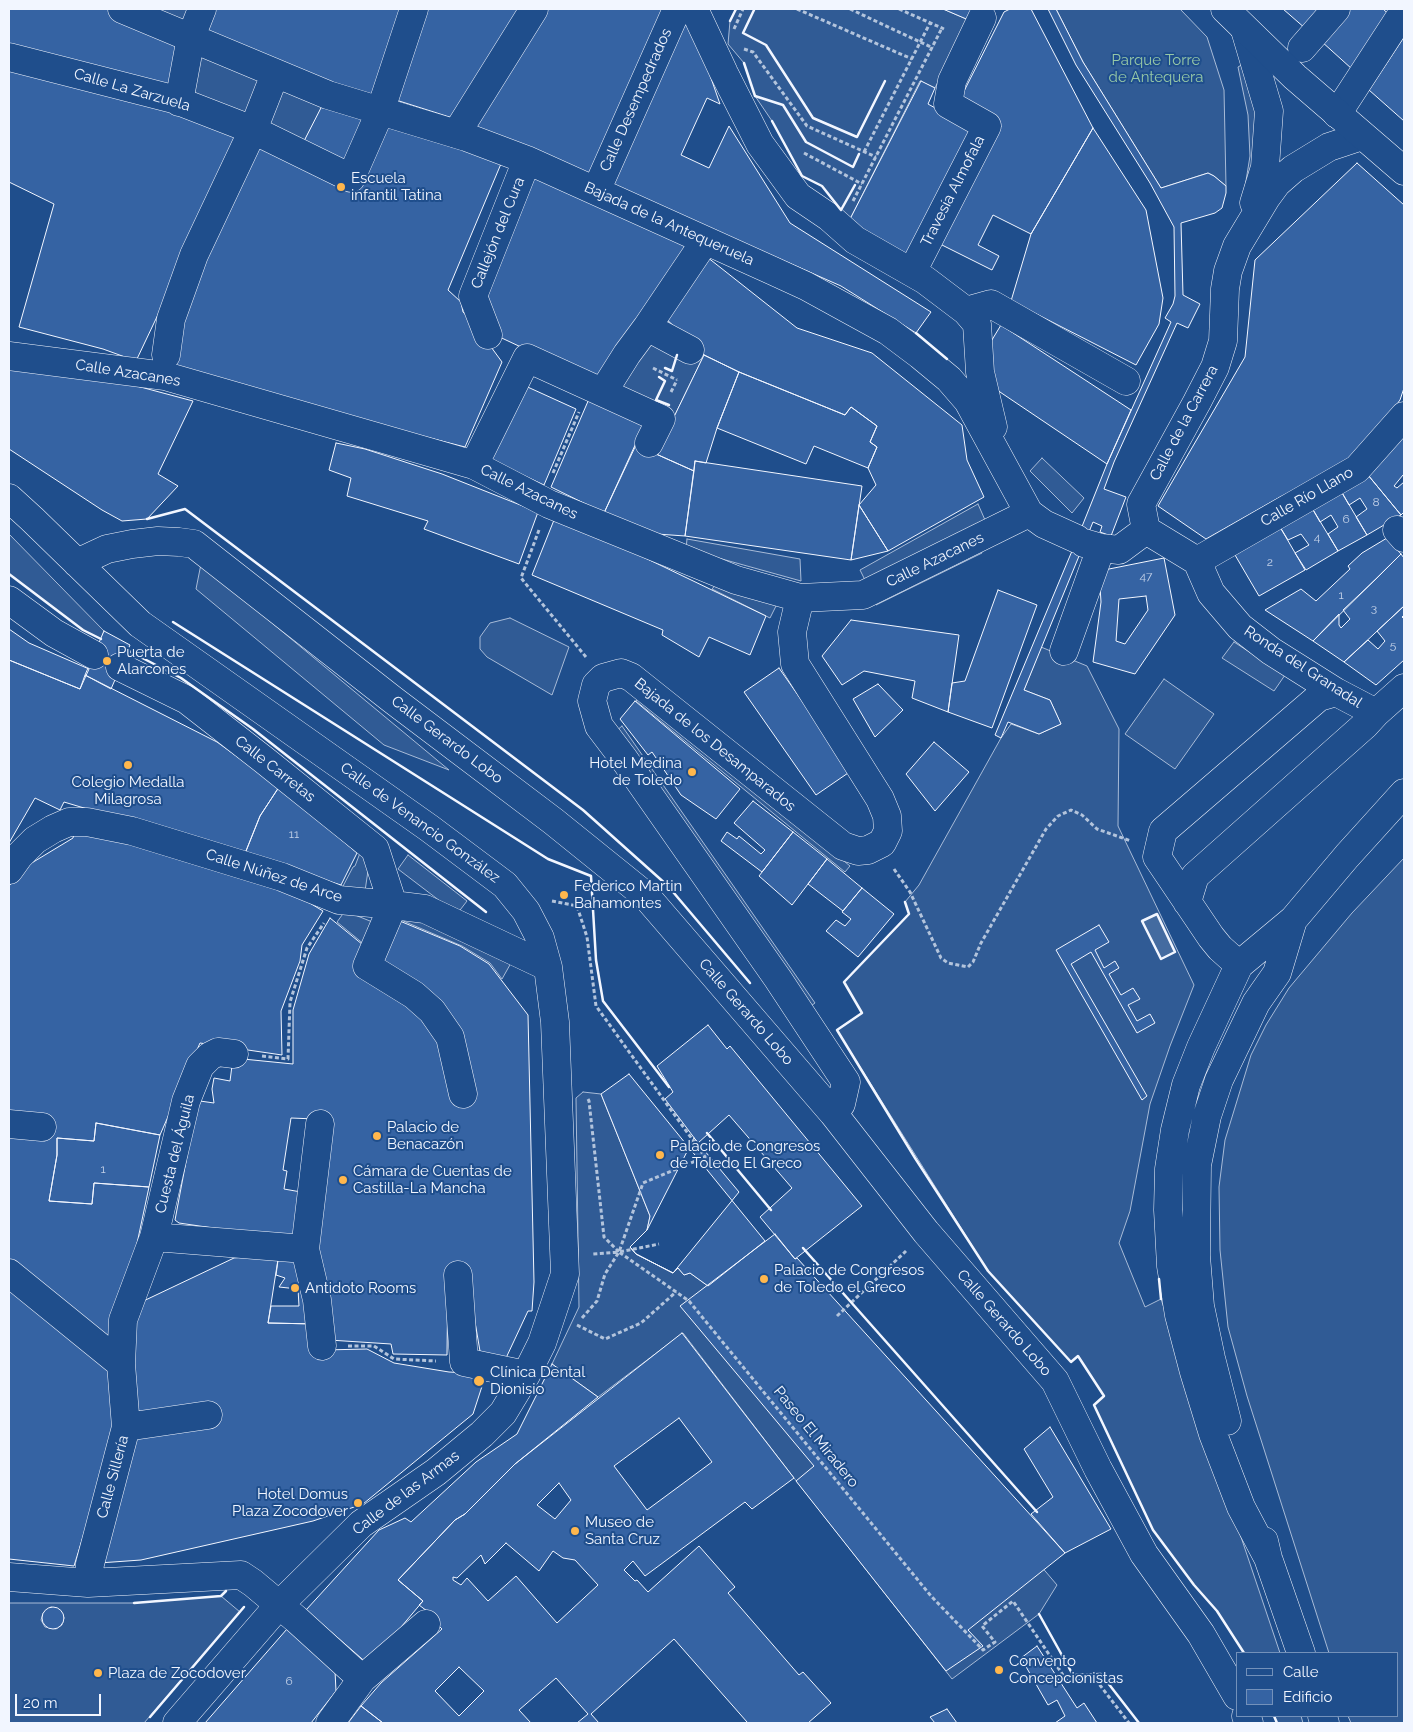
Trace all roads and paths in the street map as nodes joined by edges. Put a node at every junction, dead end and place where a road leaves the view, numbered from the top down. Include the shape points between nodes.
1 (122, 9) edge
2 (202, 9) edge
3 (414, 9) edge
4 (534, 9) edge
5 (677, 9) edge
6 (694, 9) edge
7 (743, 9) edge
8 (797, 9) edge
9 (850, 9) edge
10 (899, 9) edge
11 (1225, 9) edge
12 (1336, 9) edge
13 (1404, 11) edge
14 (740, 15) dead end
15 (982, 18) dead end
16 (930, 23) junction
17 (942, 28) junction
18 (1245, 30) junction
19 (947, 31) dead end
20 (707, 36) junction
21 (192, 38) junction
22 (921, 42) junction
23 (932, 48) junction
24 (1302, 48) dead end
25 (938, 50) dead end
26 (9, 57) edge
27 (912, 60) junction
28 (276, 74) junction
29 (179, 102) junction
30 (380, 112) junction
31 (1337, 114) junction
32 (252, 130) junction
33 (456, 134) junction
34 (1362, 136) junction
35 (796, 149) dead end
36 (864, 152) junction
37 (876, 157) junction
38 (527, 160) junction
39 (1404, 171) edge
40 (862, 184) junction
41 (596, 191) junction
42 (840, 226) junction
43 (1247, 229) junction
44 (705, 241) junction
45 (912, 272) junction
46 (966, 311) junction
47 (646, 327) junction
48 (488, 334) dead end
49 (690, 350) dead end
50 (166, 355) dead end
51 (9, 356) edge
52 (661, 372) dead end
53 (677, 380) dead end
54 (1126, 381) dead end
55 (596, 389) junction
56 (1404, 416) edge
57 (650, 443) dead end
58 (1002, 464) junction
59 (474, 465) junction
60 (9, 498) edge
61 (545, 502) junction
62 (1029, 513) junction
63 (1146, 530) junction
64 (1088, 543) junction
65 (1197, 561) junction
66 (77, 563) junction
67 (800, 598) junction
68 (9, 600) edge
69 (565, 632) dead end
70 (1064, 652) dead end
71 (94, 655) dead end
72 (120, 667) dead end
73 (1404, 688) edge
74 (1336, 692) junction
75 (1376, 713) junction
76 (1404, 793) edge
77 (1132, 842) dead end
78 (12, 859) edge
79 (910, 892) dead end
80 (340, 900) junction
81 (550, 900) dead end
82 (1187, 902) junction
83 (393, 905) junction
84 (1294, 920) junction
85 (1239, 965) junction
86 (548, 967) junction
87 (234, 1054) joint
88 (462, 1094) dead end
89 (584, 1095) dead end
90 (833, 1113) junction
91 (9, 1124) edge
92 (320, 1124) dead end
93 (42, 1126) dead end
94 (154, 1237) junction
95 (658, 1244) dead end
96 (909, 1248) dead end
97 (305, 1249) junction
98 (619, 1252) junction
99 (593, 1254) dead end
100 (9, 1273) edge
101 (458, 1274) dead end
102 (676, 1292) junction
103 (837, 1316) dead end
104 (322, 1346) joint
105 (464, 1362) junction
106 (121, 1364) junction
107 (526, 1375) junction
108 (208, 1415) dead end
109 (126, 1427) junction
110 (1268, 1558) junction
111 (9, 1577) edge
112 (88, 1583) junction
113 (279, 1605) junction
114 (426, 1624) dead end
115 (1301, 1652) edge
116 (362, 1679) junction
117 (1236, 1694) edge
118 (177, 1723) edge
119 (330, 1723) edge
120 (1129, 1723) edge

1 - 21 street, Bajada de la Antequeruela
2 - 21 street
3 - 30 street
4 - 33 street
5 - 41 street, Calle Desempedrados
6 - 20 street
7 - 14 path
8 - 27 path
9 - 22 path
10 - 16 path
11 - 18 street, Calle de la Carrera
12 - 24 street
13 - 31 street
15 - 45 street, Travesía Almofala via 952,81 948,104 987,126
16 - 17 path
16 - 22 path
17 - 19 path
17 - 23 path
18 - 31 street, Calle de la Carrera
18 - 43 street, Calle de la Carrera via 1269,111 1265,167
20 - 36 path via 752,52 807,126
20 - 42 street via 760,144 798,196
21 - 28 street, Bajada de la Antequeruela
21 - 29 street
22 - 23 path
22 - 27 path
23 - 25 path
23 - 37 path
26 - 29 street, Calle La Zarzuela
27 - 36 path
28 - 30 street, Bajada de la Antequeruela
28 - 32 street
29 - 32 street, Calle La Zarzuela
30 - 32 street, Calle La Zarzuela via 351,178
30 - 33 street, Bajada de la Antequeruela
31 - 34 street
32 - 50 street via 194,255 171,319
33 - 38 street, Bajada de la Antequeruela
34 - 39 street
34 - 43 street, Calle de la Carrera via 1329,147 1293,168 1277,183
35 - 40 path
36 - 37 path
37 - 40 path
38 - 41 street, Bajada de la Antequeruela
38 - 48 street, Callejón del Cura via 473,296
40 - 42 path
41 - 44 street, Bajada de la Antequeruela
42 - 45 street via 855,240
43 - 63 street, Calle de la Carrera via 1228,271 1223,341 1215,367 1141,504
44 - 47 street
44 - 58 street, Bajada de la Antequeruela via 806,286 888,331 920,354 968,401
45 - 46 street
46 - 54 street via 991,304
46 - 58 street via 977,324 980,372
47 - 49 street
47 - 55 street
51 - 59 street, Calle Azacanes via 165,376
52 - 53 path
55 - 57 street via 662,419
55 - 59 street via 526,358
55 - 61 path
56 - 65 street, Calle Río Llano via 1357,469
58 - 62 street
59 - 61 street, Calle Azacanes
60 - 66 street, Calle de Venancio González
61 - 67 street, Calle Azacanes via 736,580
61 - 69 path via 520,578
62 - 64 street via 1044,524
62 - 67 street, Calle Azacanes via 863,595
63 - 64 street via 1118,550
63 - 65 street
64 - 70 street
65 - 74 street, Ronda del Granadal via 1211,593 1240,627
66 - 86 street, Calle de Venancio González via 140,624 505,885 526,912 540,938
66 - 90 street, Calle Gerardo Lobo via 107,549 132,544 158,541 194,544 646,896
67 - 90 street, Bajada de los Desamparados via 792,632 795,664 880,799 887,816 888,831 882,843 868,850 858,851 842,846 631,677 621,673 603,678 596,684 592,701 599,726 778,979 846,1082 841,1104
68 - 71 street via 54,633
72 - 83 street, Calle Carretas via 187,700 375,849
73 - 75 street, Ronda del Granadal
74 - 75 street, Ronda del Granadal
74 - 82 street via 1319,697 1163,830 1157,857
75 - 82 street via 1195,876
76 - 84 street
77 - 79 path via 1097,829 1071,810 1058,816 1046,829 968,967 948,964 941,958
78 - 80 street, Calle Núñez de Arce via 53,829 69,822 87,822 132,831 273,874
80 - 83 street, Calle Núñez de Arce
80 - 87 path via 307,948 290,1002 288,1059
81 - 98 path via 577,906 587,937 596,1006 705,1157 643,1184
82 - 85 street via 1220,948
83 - 86 street, Calle Núñez de Arce via 425,909
83 - 88 street via 367,966 414,995 432,1011 450,1037
84 - 85 street
84 - 110 street via 1277,973 1256,1003 1219,1080 1207,1116 1196,1183 1200,1306 1226,1416 1257,1508
85 - 110 street via 1186,1085 1169,1169 1168,1210 1172,1276 1194,1372 1241,1507
86 - 107 street, Calle de Venancio González via 555,1022 565,1274 542,1343
87 - 94 street, Cuesta del Águila via 218,1052 200,1066 186,1101
89 - 98 path, Paseo El Miradero via 589,1101 604,1236
90 - 117 street, Calle Gerardo Lobo via 926,1232 1055,1381 1144,1554 1201,1634
91 - 93 street
92 - 97 street
94 - 97 street
94 - 106 street, Cuesta del Águila via 123,1320
95 - 98 path
96 - 103 path
97 - 104 street via 317,1300
98 - 99 path
98 - 102 path, Paseo El Miradero
98 - 102 path via 605,1274 597,1301 576,1324 605,1338 641,1323
100 - 106 street
101 - 105 street
102 - 120 path, Paseo El Miradero via 689,1301 931,1596 983,1650 994,1642 982,1626 1013,1601 1067,1681 1096,1680
104 - 105 path via 374,1346 394,1359
105 - 107 street
106 - 109 street, Calle Sillería
107 - 113 street, Calle de las Armas via 503,1413 482,1434 436,1472 361,1524
108 - 109 street
109 - 112 street, Calle Sillería via 90,1564
110 - 115 street
111 - 112 street
112 - 113 street via 241,1575
113 - 116 street
113 - 118 street
114 - 116 street
116 - 119 street

